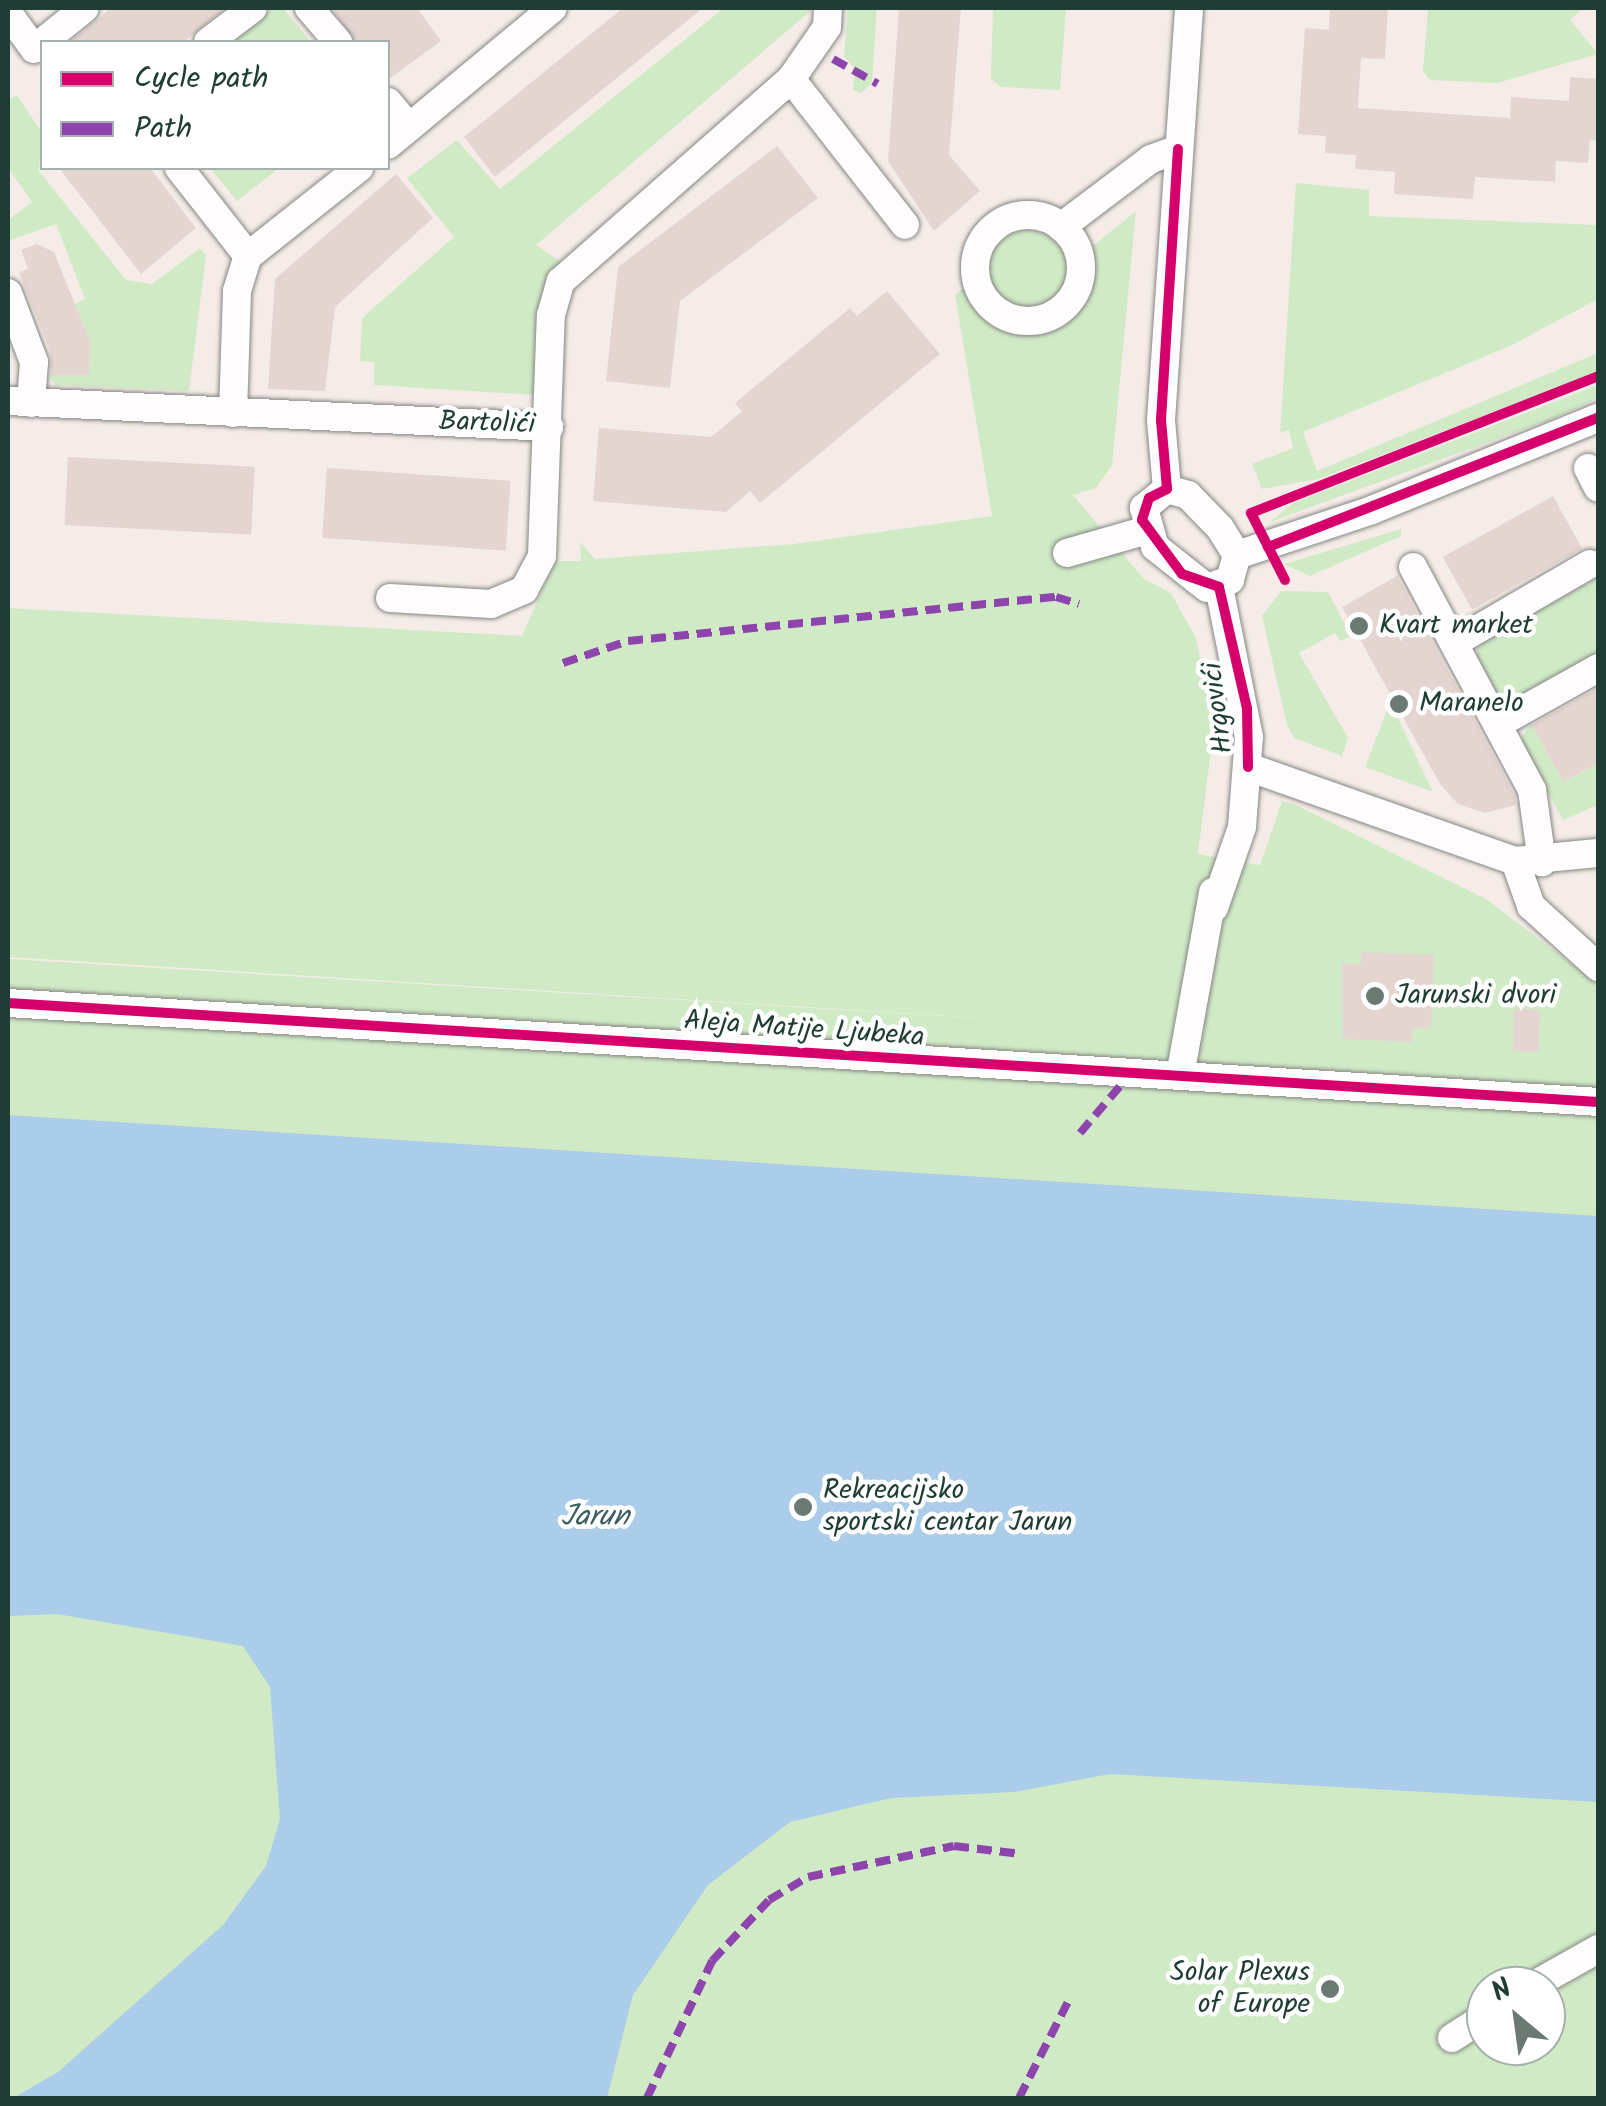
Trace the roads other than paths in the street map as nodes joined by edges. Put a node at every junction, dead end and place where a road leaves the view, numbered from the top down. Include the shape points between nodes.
1 (85, 8) edge
2 (253, 8) edge
3 (309, 8) edge
4 (553, 8) edge
5 (828, 8) edge
6 (1190, 8) edge
7 (8, 13) edge
8 (42, 40) edge
9 (211, 40) edge
10 (336, 40) edge
11 (40, 41) edge
12 (792, 79) junction
13 (390, 109) edge
14 (398, 136) edge
15 (1178, 149) junction
16 (181, 170) edge
17 (356, 170) edge
18 (905, 224) dead end
19 (1061, 227) dead end
20 (248, 256) junction
21 (8, 293) edge
22 (19, 402) edge
23 (232, 414) junction
24 (1598, 418) edge
25 (549, 427) junction
26 (1167, 490) junction
27 (1144, 531) junction
28 (1067, 554) dead end
29 (1236, 554) junction
30 (1590, 564) dead end
31 (1413, 568) dead end
32 (1218, 586) junction
33 (390, 598) dead end
34 (1454, 643) junction
35 (1598, 668) edge
36 (1498, 724) junction
37 (1248, 767) junction
38 (1598, 853) edge
39 (1528, 862) junction
40 (1598, 967) edge
41 (8, 1003) edge
42 (1180, 1076) junction
43 (1598, 1102) edge
44 (1598, 1948) edge
45 (1566, 1966) edge
46 (1466, 2029) edge
47 (1452, 2038) dead end

1 - 8 street
2 - 9 street
3 - 10 street
4 - 14 street
5 - 12 street, Bartolići via 827,28
6 - 15 street
7 - 11 street via 32,47
12 - 18 street
12 - 25 street, Bartolići via 570,267 552,315
13 - 14 street
15 - 19 street via 1151,160
15 - 26 street via 1162,420
16 - 20 street
17 - 20 street
20 - 23 street via 237,290
21 - 22 street via 34,362
22 - 23 street, Bartolići
23 - 25 street, Bartolići
24 - 29 street via 1372,510
25 - 33 street via 542,556 524,590 491,604
26 - 27 street via 1149,498
26 - 29 street via 1200,504
27 - 28 street
27 - 32 street via 1182,574
29 - 32 street via 1235,572
30 - 34 street
31 - 34 street
32 - 37 street, Hrgovići via 1247,708
34 - 36 street
35 - 36 street
36 - 39 street via 1537,806
37 - 39 street, Hrgovići
37 - 42 street, Hrgovići via 1217,856 1214,908
38 - 39 street, Hrgovići
39 - 40 street via 1530,906
41 - 42 street, Aleja Matije Ljubeka
42 - 43 street, Aleja Matije Ljubeka
44 - 45 street
46 - 47 street

